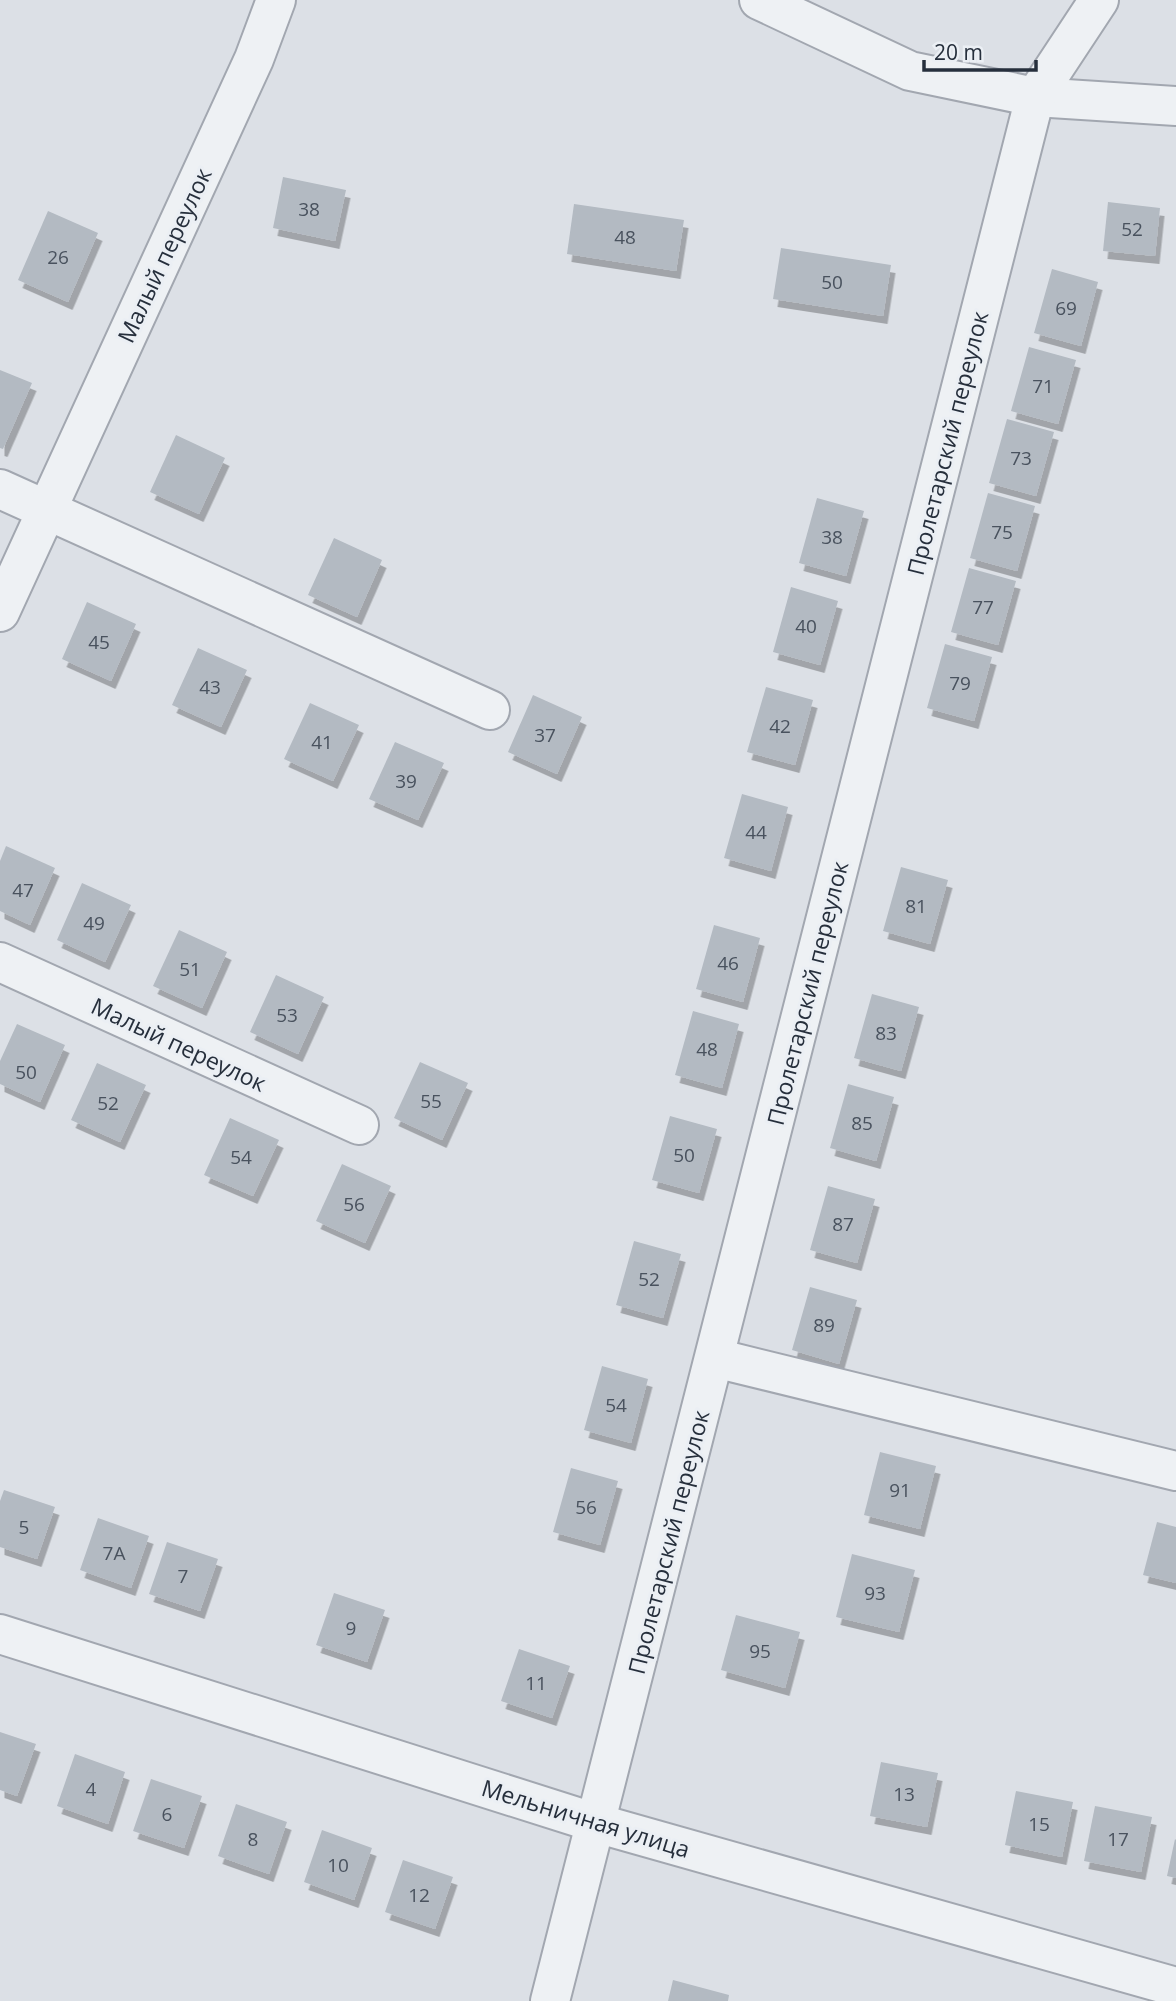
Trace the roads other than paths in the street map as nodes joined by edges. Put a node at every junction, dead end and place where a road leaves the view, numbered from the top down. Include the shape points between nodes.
1 (275, 0) edge
2 (759, 0) edge
3 (1099, 0) edge
4 (1035, 97) junction
5 (1176, 106) edge
6 (0, 489) edge
7 (47, 509) junction
8 (0, 612) edge
9 (490, 710) dead end
10 (0, 962) edge
11 (359, 1125) dead end
12 (715, 1358) junction
13 (1176, 1472) edge
14 (0, 1634) edge
15 (596, 1823) junction
16 (1176, 1987) edge
17 (550, 2001) edge

1 - 7 street, Малый переулок via 254,59
2 - 4 street via 910,71
3 - 4 street, Пролетарский переулок
4 - 5 street
4 - 12 street, Пролетарский переулок
6 - 7 street
7 - 8 street, Малый переулок
7 - 9 street
10 - 11 street, Малый переулок
12 - 13 street
12 - 15 street, Пролетарский переулок
14 - 15 street, Мельничная улица
15 - 16 street, Мельничная улица
15 - 17 street, Пролетарский переулок

